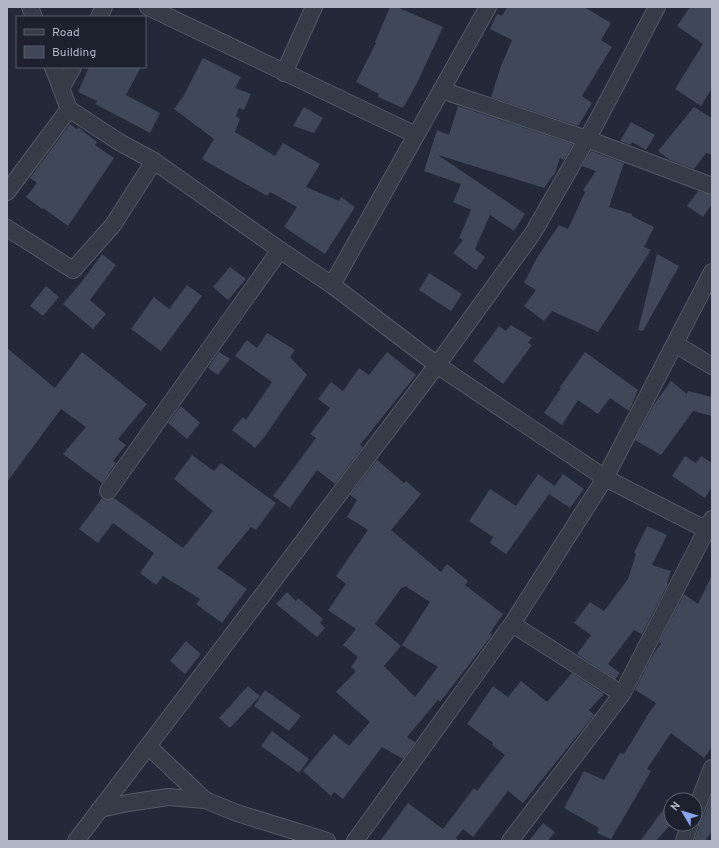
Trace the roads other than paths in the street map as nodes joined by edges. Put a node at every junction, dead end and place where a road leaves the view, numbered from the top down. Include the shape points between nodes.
1 (104, 7) edge
2 (148, 7) edge
3 (314, 7) edge
4 (488, 7) edge
5 (657, 7) edge
6 (100, 16) edge
7 (53, 68) edge
8 (71, 68) edge
9 (284, 73) junction
10 (61, 88) junction
11 (441, 90) junction
12 (69, 109) junction
13 (416, 135) junction
14 (587, 139) junction
15 (154, 161) junction
16 (712, 186) edge
17 (7, 192) edge
18 (7, 228) edge
19 (280, 250) junction
20 (712, 272) edge
21 (332, 285) junction
22 (675, 344) junction
23 (437, 365) junction
24 (712, 366) edge
25 (605, 478) junction
26 (108, 491) dead end
27 (710, 525) edge
28 (512, 624) junction
29 (622, 694) junction
30 (148, 746) junction
31 (712, 768) edge
32 (703, 792) edge
33 (205, 800) junction
34 (100, 809) junction
35 (76, 841) edge
36 (327, 841) edge
37 (355, 841) edge
38 (510, 841) edge

1 - 6 street
2 - 9 street
3 - 9 street
4 - 11 street
5 - 14 street
7 - 10 street
8 - 10 street
9 - 13 street
10 - 12 street
11 - 13 street
11 - 14 street
12 - 15 street via 119,142
12 - 17 street
13 - 21 street
14 - 16 street
14 - 23 street via 533,233
15 - 18 street via 112,225 73,270
15 - 19 street
19 - 21 street
19 - 26 street
20 - 22 street
21 - 23 street
22 - 24 street
22 - 25 street
23 - 25 street
23 - 30 street
25 - 27 street
25 - 28 street
27 - 29 street
28 - 29 street
28 - 37 street
29 - 38 street
30 - 33 street
30 - 34 street
31 - 32 street
33 - 34 street via 168,796
33 - 36 street via 237,813
34 - 35 street

